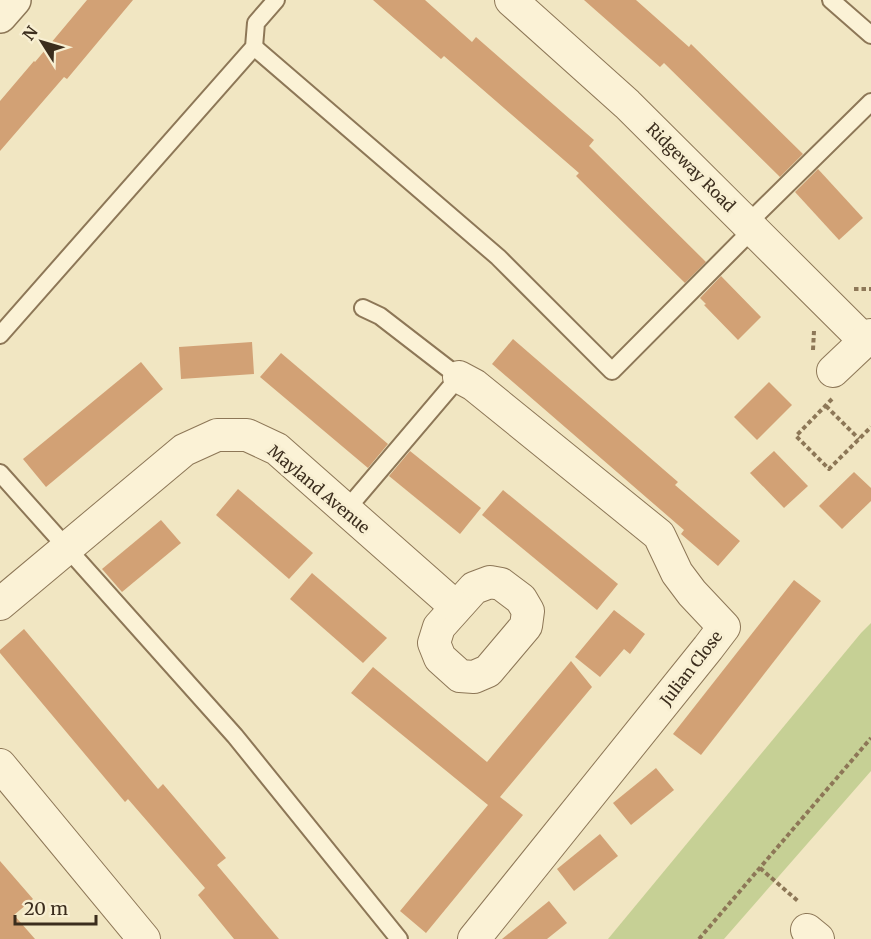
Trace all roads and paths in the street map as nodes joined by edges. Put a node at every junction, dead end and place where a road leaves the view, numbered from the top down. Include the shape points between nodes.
1 (14, 0) edge
2 (276, 0) edge
3 (511, 0) edge
4 (831, 0) edge
5 (0, 16) edge
6 (871, 35) edge
7 (254, 48) junction
8 (871, 102) edge
9 (751, 226) junction
10 (363, 308) dead end
11 (814, 323) dead end
12 (0, 335) edge
13 (868, 338) edge
14 (828, 374) junction
15 (459, 377) junction
16 (826, 406) junction
17 (871, 427) edge
18 (859, 439) junction
19 (0, 473) edge
20 (346, 510) junction
21 (68, 548) junction
22 (0, 604) edge
23 (456, 607) dead end
24 (871, 738) edge
25 (0, 765) edge
26 (760, 868) junction
27 (813, 934) edge
28 (144, 939) edge
29 (399, 939) edge
30 (474, 939) edge
31 (699, 939) edge

1 - 5 street
2 - 7 lane via 256,23
3 - 9 street, Ridgeway Road via 627,104
4 - 6 lane
7 - 9 lane via 498,257 612,371
7 - 12 lane
8 - 9 lane
9 - 13 street, Ridgeway Road
10 - 15 lane via 380,316
11 - 14 path
13 - 14 street, Ridgeway Road
14 - 16 path
15 - 20 lane
15 - 30 street, Julian Close via 474,384 659,535 677,573 724,627
16 - 18 path
16 - 18 path via 796,436 829,469
17 - 18 path
19 - 21 lane
20 - 21 street, Mayland Avenue via 277,449 247,435 217,435 184,450
20 - 23 street, Mayland Avenue
21 - 22 street, Mayland Avenue
21 - 29 lane via 235,736
24 - 26 path
25 - 28 street
26 - 27 path via 815,915
26 - 31 path

